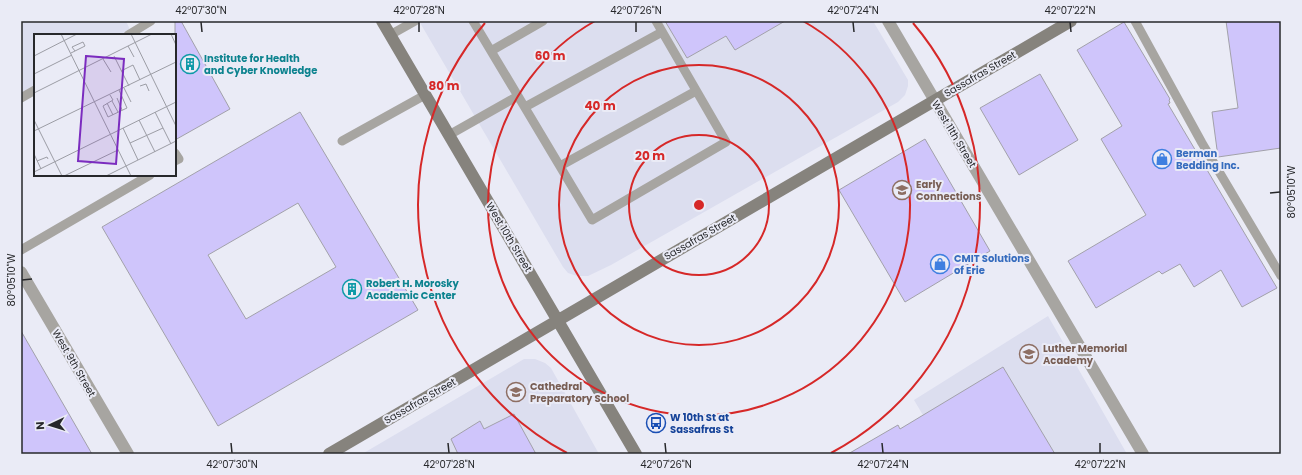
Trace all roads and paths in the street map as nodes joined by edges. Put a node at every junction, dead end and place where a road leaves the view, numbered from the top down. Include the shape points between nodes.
1 (382, 21) edge
2 (415, 21) edge
3 (473, 21) edge
4 (543, 21) edge
5 (656, 21) edge
6 (888, 21) edge
7 (1071, 21) edge
8 (1135, 21) edge
9 (149, 22) edge
10 (662, 32) junction
11 (130, 34) edge
12 (390, 35) junction
13 (491, 51) junction
14 (34, 91) edge
15 (696, 91) junction
16 (425, 95) junction
17 (518, 96) junction
18 (21, 98) edge
19 (934, 101) junction
20 (525, 107) junction
21 (449, 135) junction
22 (342, 141) dead end
23 (560, 166) junction
24 (148, 176) edge
25 (21, 250) edge
26 (21, 272) edge
27 (1281, 276) edge
28 (558, 320) junction
29 (128, 454) edge
30 (329, 454) edge
31 (636, 454) edge
32 (1143, 454) edge

1 - 12 street, West 10th Street
2 - 12 lane
3 - 13 lane
4 - 13 lane
5 - 10 lane
6 - 19 street, West 11th Street
7 - 19 street, Sassafras Street
8 - 27 lane via 1202,143
9 - 11 lane
10 - 15 lane
10 - 20 lane
12 - 16 street, West 10th Street
13 - 17 lane
14 - 18 lane
15 - 23 lane
15 - 23 lane via 726,142 592,220
16 - 21 street, West 10th Street
16 - 22 lane
17 - 20 lane
17 - 21 lane
19 - 28 street, Sassafras Street
19 - 32 street, West 11th Street
20 - 23 lane
21 - 28 street, West 10th Street
24 - 25 lane
26 - 29 street, West 9th Street
28 - 30 street, Sassafras Street
28 - 31 street, West 10th Street

